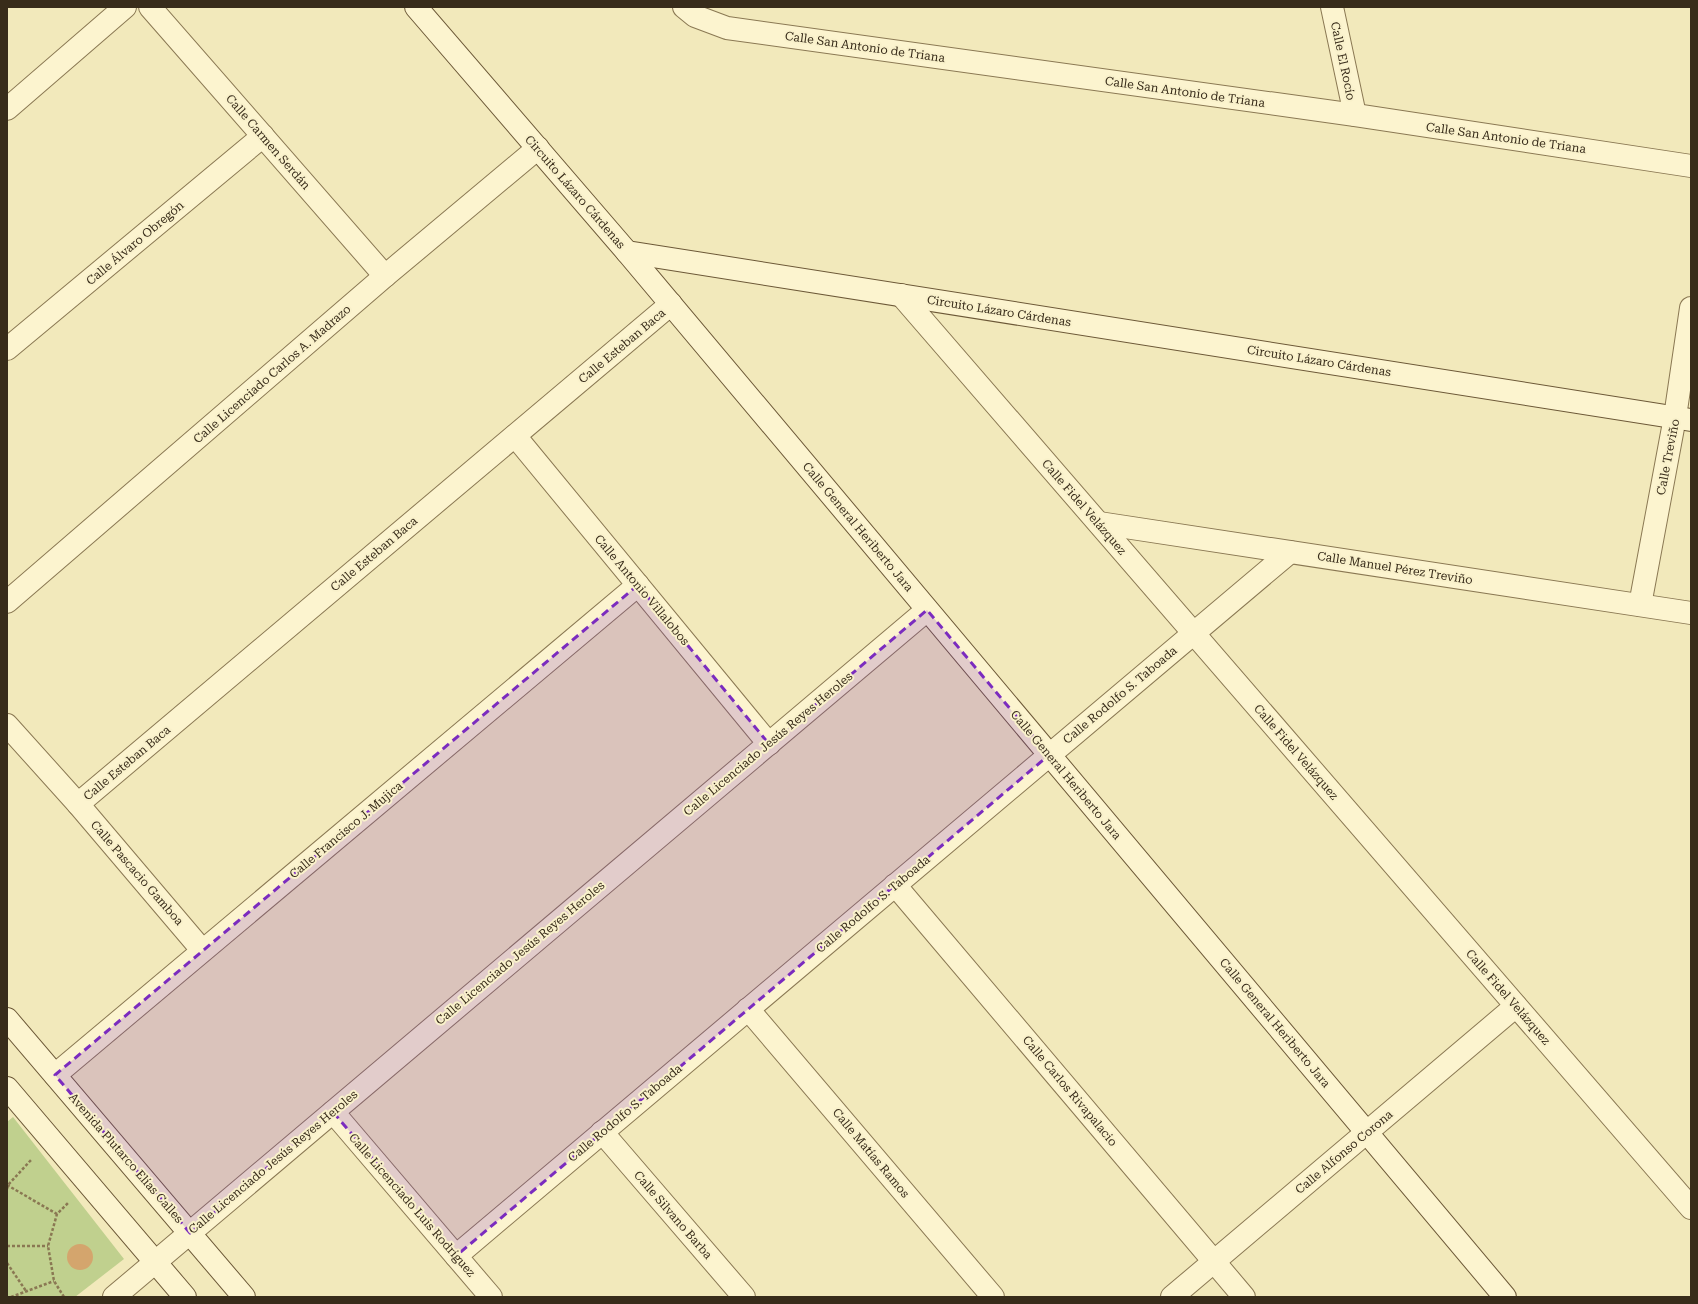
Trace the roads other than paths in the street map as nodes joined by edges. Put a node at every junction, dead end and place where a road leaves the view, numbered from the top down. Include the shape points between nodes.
1 (125, 7) edge
2 (150, 7) edge
3 (416, 7) edge
4 (684, 7) edge
5 (1332, 7) edge
6 (7, 109) edge
7 (1355, 115) junction
8 (263, 136) junction
9 (538, 148) junction
10 (1691, 166) edge
11 (627, 252) junction
12 (385, 276) junction
13 (901, 295) junction
14 (671, 304) junction
15 (1691, 308) edge
16 (7, 349) edge
17 (1683, 418) edge
18 (515, 436) junction
19 (1099, 523) junction
20 (1290, 552) junction
21 (638, 585) junction
22 (7, 602) edge
23 (1640, 604) junction
24 (927, 610) junction
25 (1691, 613) edge
26 (1193, 633) junction
27 (7, 725) edge
28 (769, 744) junction
29 (1049, 755) junction
30 (78, 804) junction
31 (895, 885) junction
32 (202, 950) junction
33 (1516, 1006) junction
34 (748, 1009) junction
35 (7, 1019) edge
36 (55, 1075) junction
37 (7, 1088) edge
38 (333, 1112) junction
39 (602, 1132) junction
40 (1367, 1133) junction
41 (1689, 1202) edge
42 (190, 1233) junction
43 (456, 1256) junction
44 (155, 1262) junction
45 (1214, 1262) junction
46 (114, 1297) edge
47 (185, 1297) edge
48 (244, 1297) edge
49 (491, 1297) edge
50 (744, 1297) edge
51 (993, 1297) edge
52 (1172, 1297) edge
53 (1244, 1297) edge
54 (1505, 1297) edge

1 - 6 street
2 - 8 street, Calle Carmen Serdán
3 - 9 street, Circuito Lázaro Cárdenas
4 - 7 street, Calle San Antonio de Triana via 695,16 727,28
5 - 7 street, Calle El Rocío
7 - 10 street, Calle San Antonio de Triana
8 - 12 street, Calle Carmen Serdán
8 - 16 street, Calle Álvaro Obregón
9 - 11 street, Circuito Lázaro Cárdenas
9 - 12 street, Calle Licenciado Carlos A. Madrazo
11 - 13 street, Circuito Lázaro Cárdenas
11 - 14 street, Calle General Heriberto Jara
12 - 22 street, Calle Licenciado Carlos A. Madrazo
13 - 17 street, Circuito Lázaro Cárdenas
13 - 19 street, Calle Fidel Velázquez
14 - 18 street, Calle Esteban Baca
14 - 24 street, Calle General Heriberto Jara
15 - 17 street, Calle Treviño
17 - 23 street, Calle Treviño
18 - 21 street, Calle Antonio Villalobos
18 - 30 street, Calle Esteban Baca
19 - 20 street, Calle Manuel Pérez Treviño
19 - 26 street, Calle Fidel Velázquez
20 - 23 street, Calle Manuel Pérez Treviño
20 - 26 street, Calle Rodolfo S. Taboada
21 - 28 street, Calle Antonio Villalobos
21 - 32 street, Calle Francisco J. Mujica
23 - 25 street, Calle Manuel Pérez Treviño
24 - 28 street, Calle Licenciado Jesús Reyes Heroles
24 - 29 street, Calle General Heriberto Jara
26 - 29 street, Calle Rodolfo S. Taboada
26 - 33 street, Calle Fidel Velázquez
27 - 30 street, Calle Pascacio Gamboa
28 - 38 street, Calle Licenciado Jesús Reyes Heroles
29 - 31 street, Calle Rodolfo S. Taboada
29 - 40 street, Calle General Heriberto Jara
30 - 32 street, Calle Pascacio Gamboa
31 - 34 street, Calle Rodolfo S. Taboada
31 - 45 street, Calle Carlos Rivapalacio
32 - 36 street, Calle Francisco J. Mujica
33 - 40 street, Calle Alfonso Corona
33 - 41 street, Calle Fidel Velázquez
34 - 39 street, Calle Rodolfo S. Taboada
34 - 51 street, Calle Matías Ramos
35 - 36 street, Avenida Plutarco Elías Calles
36 - 42 street, Avenida Plutarco Elías Calles
37 - 44 street
38 - 42 street, Calle Licenciado Jesús Reyes Heroles
38 - 43 street, Calle Licenciado Luis Rodríguez
39 - 43 street, Calle Rodolfo S. Taboada
39 - 50 street, Calle Silvano Barba
40 - 45 street, Calle Alfonso Corona
40 - 54 street, Calle General Heriberto Jara
42 - 44 street, Calle Licenciado Jesús Reyes Heroles
42 - 48 street, Avenida Plutarco Elías Calles
43 - 49 street, Calle Licenciado Luis Rodríguez
44 - 46 street, Calle Licenciado Jesús Reyes Heroles
44 - 47 street
45 - 52 street, Calle Alfonso Corona
45 - 53 street, Calle Carlos Rivapalacio

